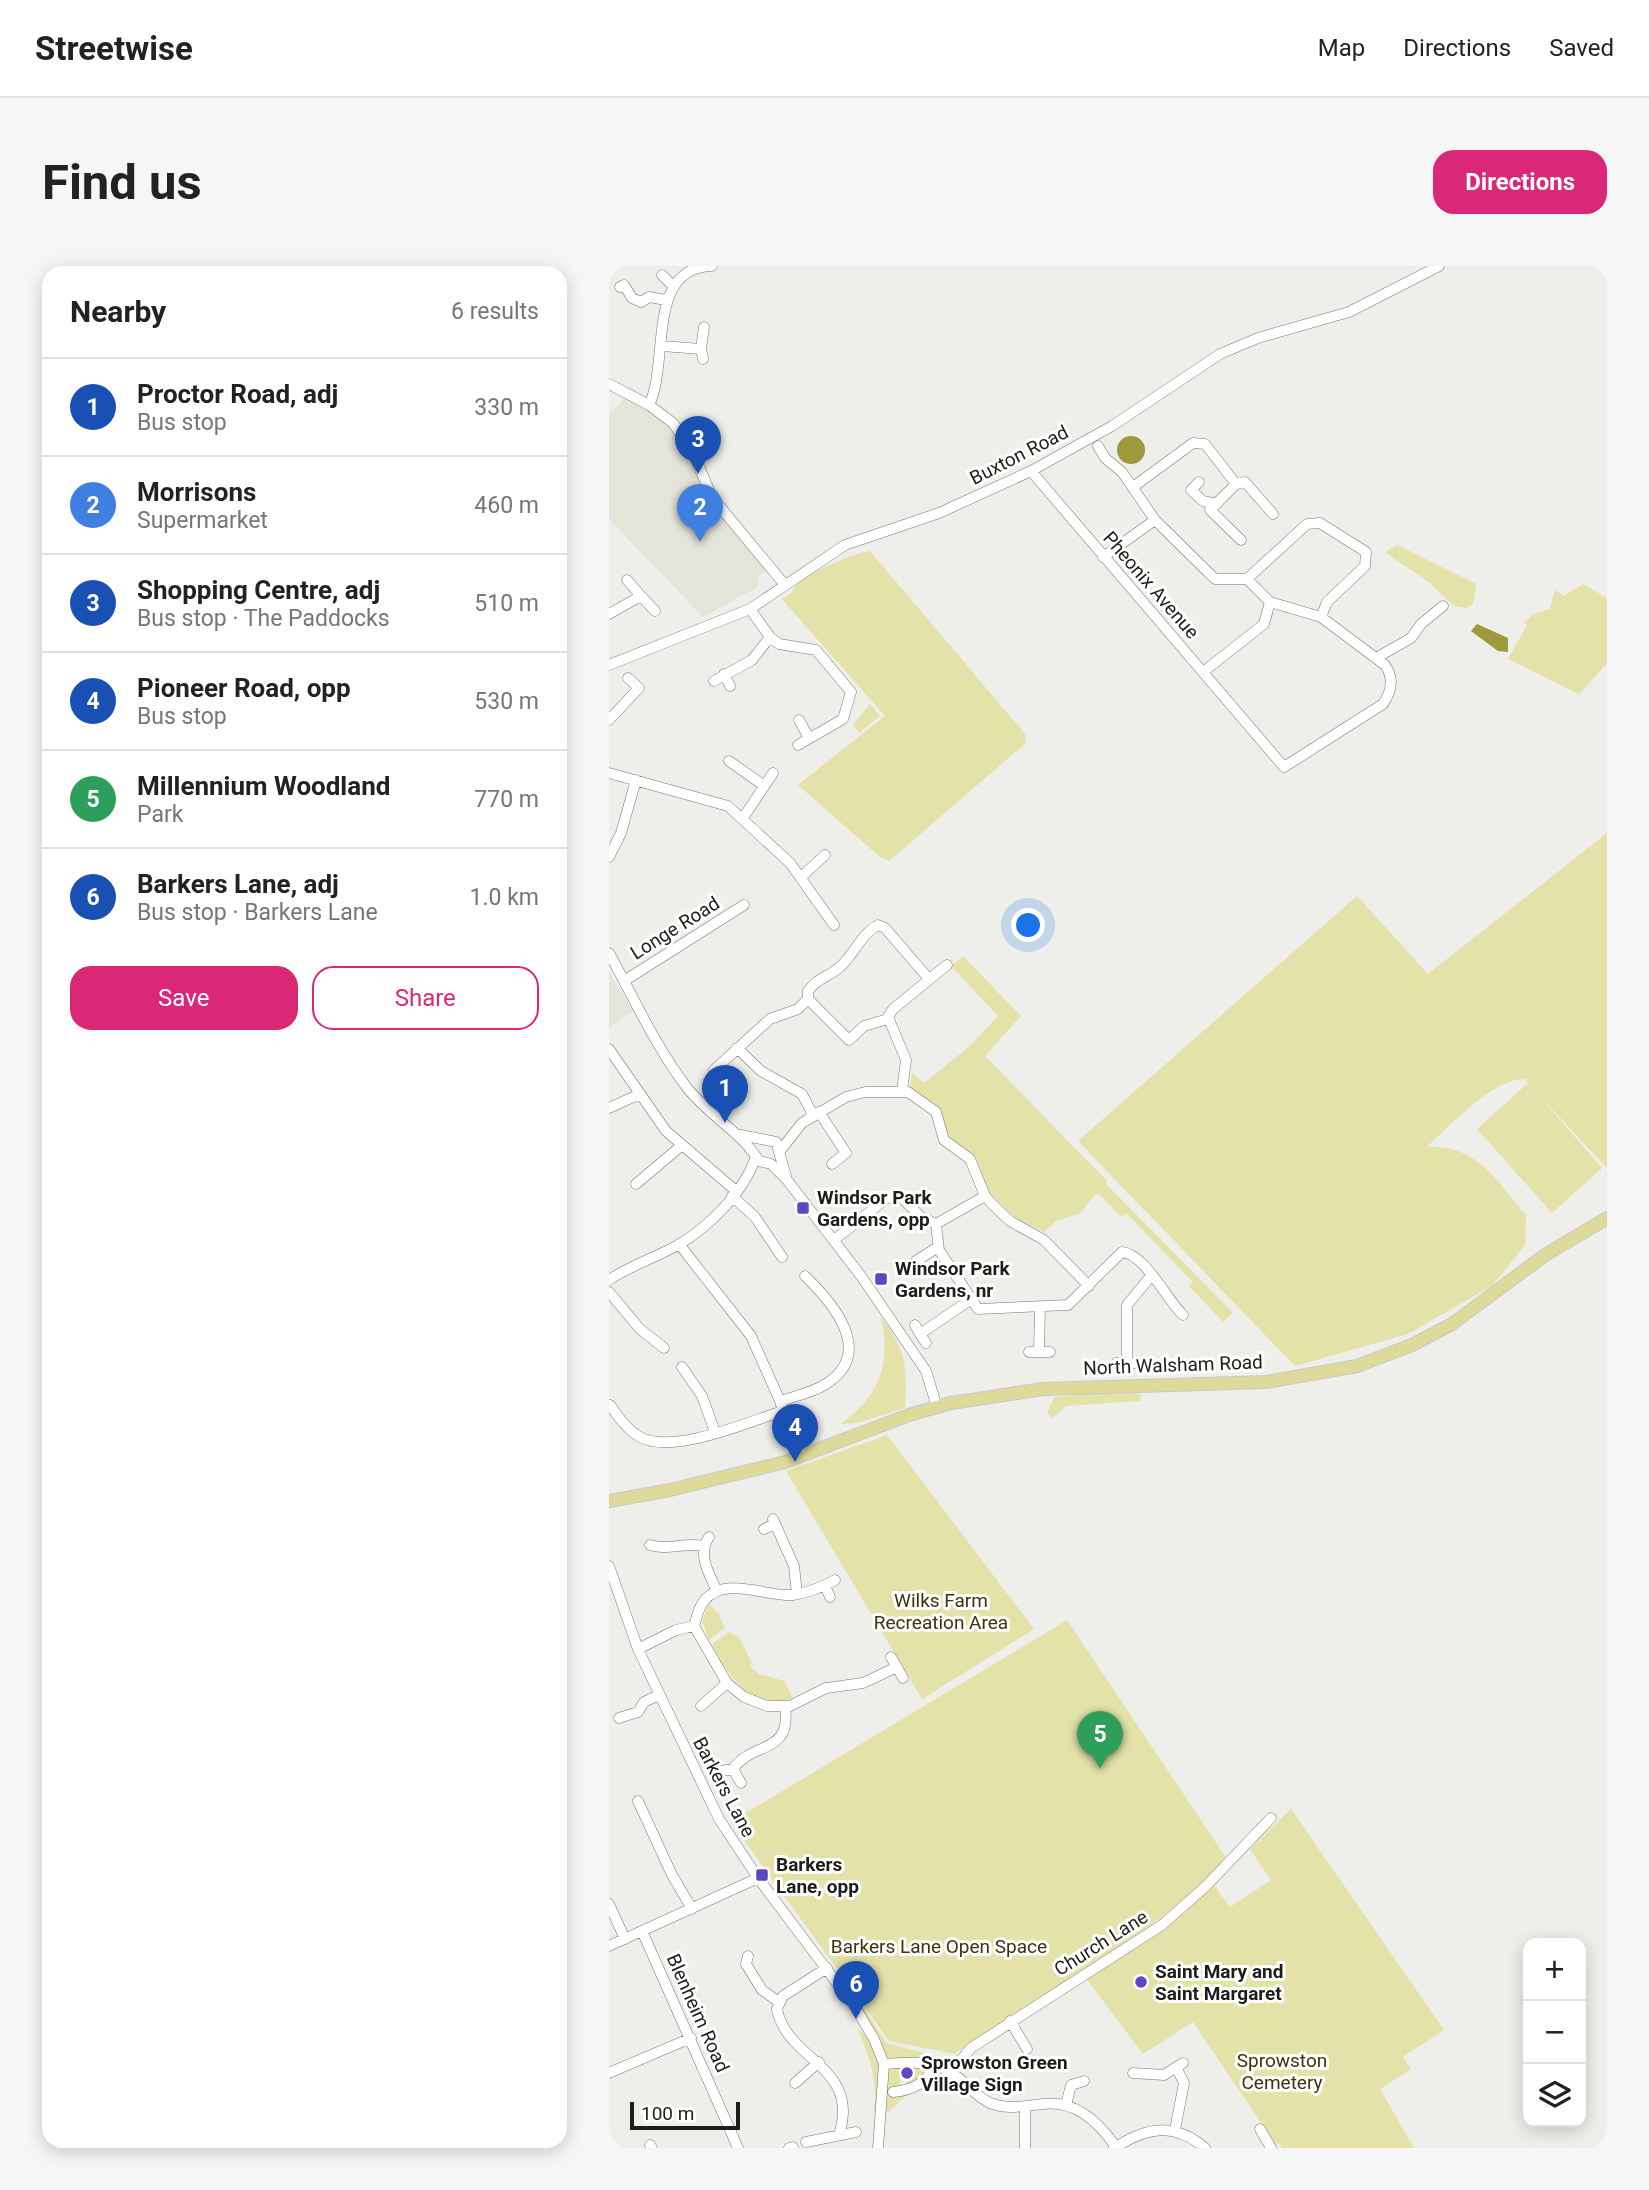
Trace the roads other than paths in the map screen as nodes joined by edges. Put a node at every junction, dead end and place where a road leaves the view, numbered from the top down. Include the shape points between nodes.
1 (712, 266) edge
2 (1439, 266) edge
3 (661, 275) dead end
4 (673, 286) junction
5 (620, 287) dead end
6 (666, 300) junction
7 (704, 327) dead end
8 (662, 346) junction
9 (609, 384) edge
10 (649, 405) junction
11 (1098, 446) dead end
12 (1031, 471) junction
13 (1199, 482) dead end
14 (1236, 484) junction
15 (1133, 487) junction
16 (1217, 504) junction
17 (1273, 514) dead end
18 (1155, 520) junction
19 (1241, 540) dead end
20 (1103, 556) junction
21 (1247, 579) junction
22 (627, 580) dead end
23 (784, 584) junction
24 (641, 596) junction
25 (1270, 602) junction
26 (750, 609) junction
27 (655, 611) dead end
28 (1441, 612) dead end
29 (609, 614) edge
30 (1321, 617) junction
31 (769, 637) junction
32 (1376, 658) junction
33 (609, 665) edge
34 (1203, 673) junction
35 (724, 674) junction
36 (628, 678) dead end
37 (714, 681) dead end
38 (730, 686) dead end
39 (609, 720) edge
40 (799, 720) dead end
41 (809, 738) junction
42 (798, 745) dead end
43 (729, 761) dead end
44 (609, 773) edge
45 (773, 774) dead end
46 (636, 780) junction
47 (763, 785) junction
48 (743, 818) junction
49 (825, 855) dead end
50 (609, 857) edge
51 (801, 877) junction
52 (744, 905) dead end
53 (830, 924) dead end
54 (609, 953) edge
55 (947, 965) dead end
56 (929, 979) junction
57 (624, 981) junction
58 (808, 999) junction
59 (888, 1019) junction
60 (737, 1048) junction
61 (609, 1050) edge
62 (714, 1070) dead end
63 (902, 1091) junction
64 (640, 1094) junction
65 (609, 1108) edge
66 (816, 1113) junction
67 (793, 1130) junction
68 (737, 1134) junction
69 (767, 1140) junction
70 (681, 1146) junction
71 (755, 1153) junction
72 (780, 1153) junction
73 (768, 1164) junction
74 (831, 1164) dead end
75 (787, 1180) junction
76 (636, 1184) dead end
77 (737, 1190) junction
78 (985, 1196) junction
79 (1607, 1218) edge
80 (936, 1224) junction
81 (834, 1240) junction
82 (679, 1244) junction
83 (938, 1247) junction
84 (781, 1250) dead end
85 (916, 1261) dead end
86 (1151, 1276) junction
87 (812, 1278) dead end
88 (609, 1280) edge
89 (1089, 1286) junction
90 (609, 1292) edge
91 (970, 1300) junction
92 (1040, 1307) junction
93 (1176, 1312) dead end
94 (920, 1334) dead end
95 (657, 1347) dead end
96 (1039, 1352) dead end
97 (1116, 1363) dead end
98 (683, 1373) dead end
99 (781, 1406) junction
100 (937, 1407) junction
101 (612, 1413) edge
102 (715, 1432) junction
103 (798, 1458) junction
104 (710, 1482) junction
105 (609, 1492) edge
106 (609, 1501) edge
107 (764, 1529) dead end
108 (650, 1545) dead end
109 (609, 1566) edge
110 (835, 1580) dead end
111 (825, 1586) junction
112 (717, 1591) junction
113 (797, 1594) junction
114 (830, 1597) dead end
115 (694, 1626) junction
116 (638, 1649) junction
117 (891, 1657) dead end
118 (897, 1667) junction
119 (903, 1678) dead end
120 (727, 1683) junction
121 (659, 1695) junction
122 (701, 1706) dead end
123 (785, 1707) junction
124 (619, 1718) dead end
125 (733, 1769) junction
126 (721, 1771) dead end
127 (741, 1783) dead end
128 (638, 1801) dead end
129 (1271, 1818) dead end
130 (758, 1878) junction
131 (609, 1903) edge
132 (692, 1909) junction
133 (642, 1931) junction
134 (625, 1939) junction
135 (609, 1946) edge
136 (748, 1956) dead end
137 (827, 1968) junction
138 (779, 2002) junction
139 (1010, 2021) junction
140 (691, 2038) junction
141 (1027, 2049) dead end
142 (819, 2062) junction
143 (884, 2064) junction
144 (936, 2065) junction
145 (951, 2072) junction
146 (609, 2073) edge
147 (1133, 2073) dead end
148 (1084, 2081) dead end
149 (795, 2083) dead end
150 (893, 2092) dead end
151 (1066, 2105) junction
152 (1025, 2107) junction
153 (1260, 2129) dead end
154 (1175, 2130) junction
155 (856, 2132) dead end
156 (839, 2135) junction
157 (806, 2142) dead end
158 (1115, 2147) edge
159 (738, 2148) edge
160 (878, 2148) edge
161 (1025, 2148) edge
162 (1205, 2148) edge
163 (1271, 2148) edge

1 - 4 street via 700,267
2 - 12 street, Buxton Road via 1349,312 1220,354 1112,426
3 - 4 street
4 - 6 street
5 - 6 street via 624,285 632,298 641,302 649,297
6 - 8 street
7 - 8 street via 702,354
8 - 10 street via 658,384
9 - 10 street
10 - 23 street via 681,432 712,497
11 - 15 street
12 - 20 street, Pheonix Avenue
12 - 23 street, Buxton Road via 939,513 845,545
13 - 16 street via 1187,493
14 - 15 street via 1205,444 1193,443
14 - 16 street
14 - 17 street via 1245,482
15 - 18 street
16 - 19 street via 1210,510
18 - 20 street
18 - 21 street via 1215,579
20 - 34 street, Pheonix Avenue
21 - 25 street
21 - 30 street via 1307,524 1320,523 1366,552 1365,566 1327,602
22 - 24 street
23 - 26 street, Buxton Road
24 - 27 street
24 - 29 street
25 - 30 street
25 - 34 street via 1265,624
26 - 31 street
26 - 33 street, Buxton Road
28 - 32 street via 1421,624 1411,638
30 - 32 street
31 - 35 street via 752,660
31 - 41 street via 789,647 816,650 851,692 843,719
32 - 34 street, Pheonix Avenue via 1391,673 1390,694 1383,704 1284,767
35 - 37 street
35 - 38 street
36 - 39 street via 642,692
40 - 41 street
41 - 42 street
43 - 47 street
44 - 46 street
45 - 47 street
46 - 48 street via 720,803
46 - 50 street
47 - 48 street
48 - 51 street
49 - 51 street
51 - 53 street
52 - 57 street, Longe Road
54 - 57 street
55 - 56 street
56 - 58 street via 878,925 840,967 810,987
56 - 59 street via 893,1009
57 - 68 street via 688,1089
58 - 59 street via 849,1040 864,1026
58 - 60 street via 798,1009 769,1019
59 - 63 street via 906,1060
60 - 62 street
60 - 66 street via 761,1071 802,1094
61 - 64 street
63 - 66 street via 854,1094
63 - 78 street via 936,1112 944,1140 970,1159
64 - 65 street
64 - 70 street
66 - 67 street
66 - 74 street via 849,1150
67 - 69 street
67 - 72 street
68 - 69 street
68 - 71 street
69 - 71 street
69 - 72 street
70 - 76 street
70 - 77 street
71 - 73 street
71 - 77 street
72 - 73 street
72 - 75 street
73 - 75 street
73 - 77 street
75 - 81 street
77 - 82 street
77 - 84 street
78 - 80 street
78 - 89 street via 1010,1221 1044,1240
79 - 100 main road, North Walsham Road via 1545,1255 1452,1324 1357,1366 1267,1382 1043,1389
80 - 81 street via 893,1194
80 - 83 street
81 - 100 street via 919,1360
82 - 88 street
82 - 99 street via 751,1336
83 - 85 street
83 - 91 street
86 - 89 street via 1122,1252
86 - 93 street
86 - 97 street via 1128,1305 1132,1363
87 - 99 street via 845,1325 846,1361 828,1383
89 - 92 street via 1068,1305
90 - 95 street
91 - 92 street via 978,1309
91 - 94 street
92 - 96 street
98 - 102 street via 702,1396
99 - 102 street
99 - 103 street
100 - 103 main road, North Walsham Road
101 - 102 street via 652,1441 681,1441
103 - 104 main road, North Walsham Road
104 - 105 main road, North Walsham Road
104 - 106 main road, North Walsham Road
107 - 113 street via 774,1522 794,1566
108 - 112 street via 664,1548 706,1542 705,1564
109 - 116 street, Barkers Lane
110 - 111 street
111 - 113 street
111 - 114 street
112 - 113 street
112 - 115 street via 701,1605
115 - 116 street
115 - 120 street
116 - 121 street, Barkers Lane
117 - 118 street
118 - 119 street
118 - 123 street via 863,1683 826,1688
120 - 122 street
120 - 123 street via 744,1698
121 - 124 street via 644,1702 638,1712
121 - 130 street, Barkers Lane via 704,1792
123 - 125 street via 782,1737
125 - 126 street
125 - 127 street
128 - 132 street
129 - 139 street, Church Lane via 1162,1925
130 - 132 street
130 - 137 street, Barkers Lane
131 - 134 street
132 - 133 street
133 - 134 street
133 - 140 street, Blenheim Road
134 - 135 street
136 - 138 street via 746,1964 756,1983
137 - 138 street
137 - 143 street, Barkers Lane via 866,2024
138 - 142 street via 785,2028
139 - 141 street
139 - 145 street, Church Lane via 971,2048
140 - 146 street
140 - 159 street, Blenheim Road
142 - 149 street
142 - 156 street via 834,2079 842,2100
143 - 144 street via 914,2061
143 - 160 street
144 - 145 street
144 - 150 street via 914,2089 904,2086
145 - 152 street via 989,2102
147 - 154 street via 1164,2075 1179,2065 1184,2083
148 - 151 street via 1071,2085
151 - 152 street
151 - 158 street via 1088,2115
152 - 161 street
153 - 163 street
154 - 158 street via 1143,2132
154 - 162 street
155 - 156 street
156 - 157 street

